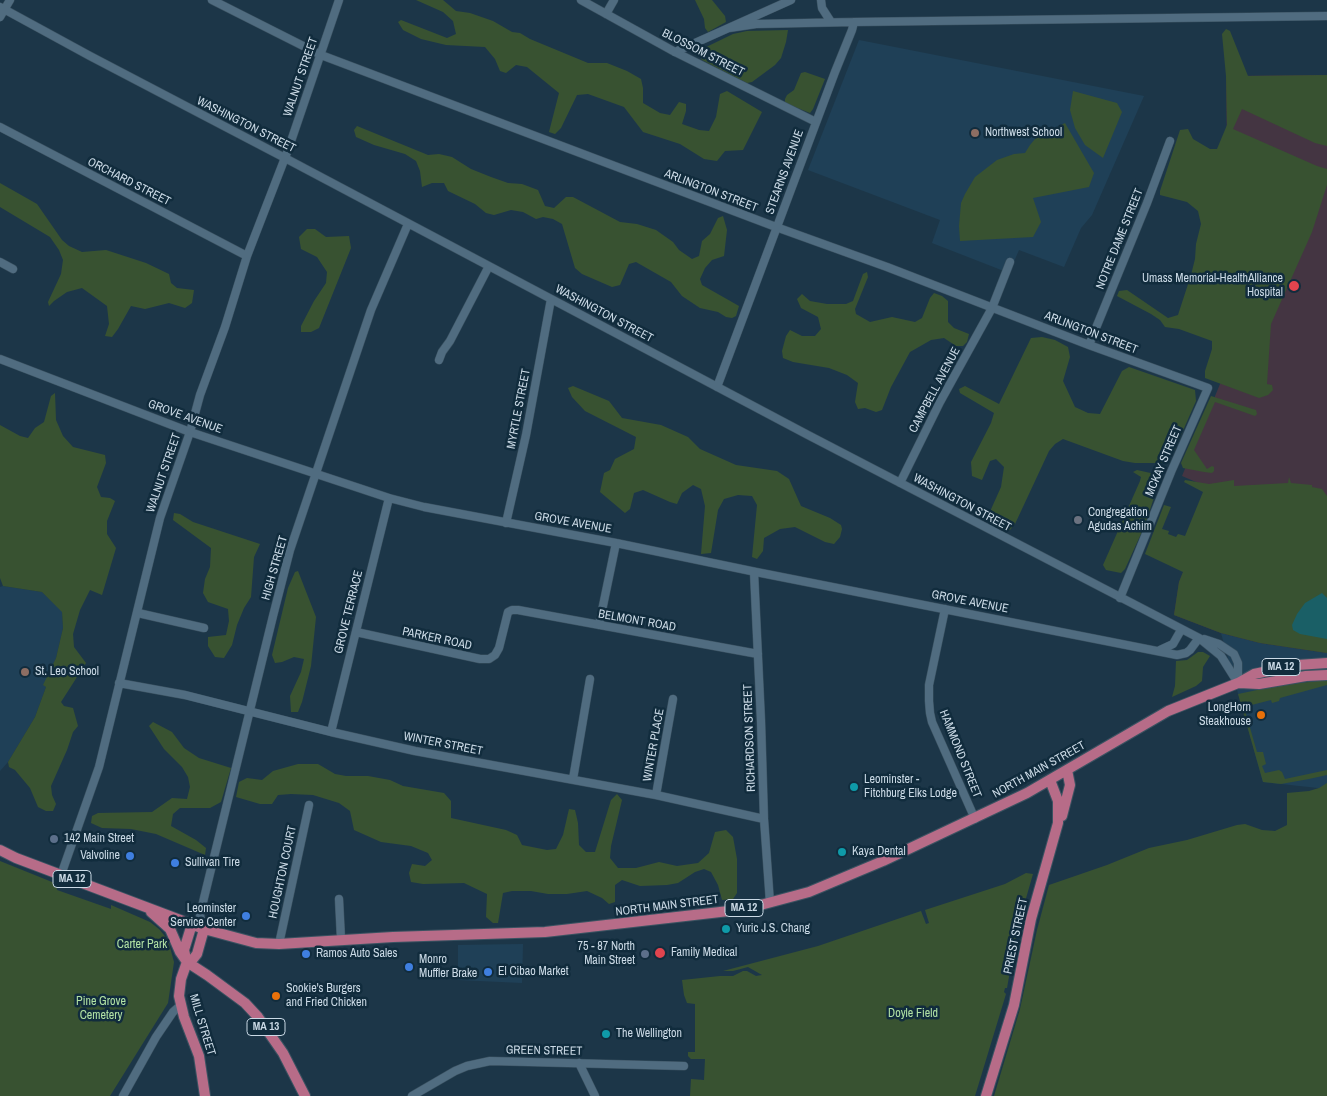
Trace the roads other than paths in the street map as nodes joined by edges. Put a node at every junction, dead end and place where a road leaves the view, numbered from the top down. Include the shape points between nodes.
1 (10, 0) edge
2 (212, 0) edge
3 (338, 0) edge
4 (582, 0) edge
5 (614, 0) edge
6 (791, 0) edge
7 (821, 0) edge
8 (1, 11) edge
9 (606, 14) junction
10 (1327, 16) edge
11 (832, 22) junction
12 (854, 22) junction
13 (729, 28) junction
14 (675, 52) junction
15 (321, 55) junction
16 (816, 122) junction
17 (0, 127) edge
18 (1170, 141) dead end
19 (285, 158) junction
20 (408, 224) junction
21 (776, 227) junction
22 (247, 256) junction
23 (0, 262) edge
24 (1010, 262) dead end
25 (489, 266) junction
26 (13, 270) dead end
27 (551, 299) junction
28 (992, 308) junction
29 (1089, 345) junction
30 (0, 359) edge
31 (439, 360) dead end
32 (717, 387) junction
33 (1208, 388) joint
34 (190, 432) junction
35 (316, 474) junction
36 (900, 483) junction
37 (389, 498) junction
38 (506, 523) junction
39 (616, 543) junction
40 (754, 572) junction
41 (1120, 598) junction
42 (945, 609) junction
43 (512, 610) joint
44 (138, 613) junction
45 (600, 626) junction
46 (204, 628) dead end
47 (1181, 630) junction
48 (356, 632) junction
49 (1199, 638) junction
50 (1158, 650) junction
51 (758, 654) junction
52 (1327, 663) edge
53 (1327, 676) edge
54 (590, 679) dead end
55 (119, 683) junction
56 (1238, 683) junction
57 (673, 699) dead end
58 (251, 712) junction
59 (332, 732) junction
60 (1067, 770) junction
61 (573, 780) junction
62 (1050, 780) junction
63 (656, 795) junction
64 (310, 805) dead end
65 (764, 819) junction
66 (975, 819) junction
67 (1058, 823) junction
68 (0, 850) edge
69 (61, 875) junction
70 (339, 898) dead end
71 (770, 903) junction
72 (144, 906) junction
73 (200, 916) junction
74 (192, 924) junction
75 (204, 929) junction
76 (341, 939) junction
77 (279, 944) junction
78 (187, 962) junction
79 (181, 1005) junction
80 (579, 1063) junction
81 (684, 1066) dead end
82 (123, 1096) edge
83 (205, 1096) edge
84 (305, 1096) edge
85 (412, 1096) edge
86 (594, 1096) edge
87 (986, 1096) edge

1 - 8 street
2 - 15 street, ARLINGTON STREET
3 - 15 street, WALNUT STREET
4 - 9 street, BLOSSOM STREET
5 - 9 street
6 - 13 street
7 - 11 street via 822,8
8 - 19 street, WASHINGTON STREET
9 - 14 street, BLOSSOM STREET
10 - 12 street
11 - 12 street
11 - 13 street
12 - 16 street, STEARNS AVENUE
13 - 14 street
14 - 16 street, BLOSSOM STREET
15 - 19 street, WALNUT STREET
15 - 21 street, ARLINGTON STREET
16 - 21 street, STEARNS AVENUE
17 - 22 street, ORCHARD STREET
18 - 29 street, NOTRE DAME STREET
19 - 20 street, WASHINGTON STREET
19 - 22 street, WALNUT STREET
20 - 25 street, WASHINGTON STREET
20 - 35 street, HIGH STREET via 371,310
21 - 28 street, ARLINGTON STREET
21 - 32 street, STEARNS AVENUE
22 - 34 street, WALNUT STREET
23 - 26 street
24 - 28 street, CAMPBELL AVENUE
25 - 27 street, WASHINGTON STREET
25 - 31 street
27 - 32 street, WASHINGTON STREET
27 - 38 street, MYRTLE STREET
28 - 29 street, ARLINGTON STREET
28 - 36 street, CAMPBELL AVENUE
29 - 33 street, ARLINGTON STREET
30 - 34 street, GROVE AVENUE
32 - 36 street, WASHINGTON STREET
33 - 41 street, MCKAY STREET
34 - 35 street, GROVE AVENUE
34 - 44 street, WALNUT STREET via 160,518
35 - 37 street, GROVE AVENUE
35 - 58 street, HIGH STREET via 290,550
36 - 41 street, WASHINGTON STREET
37 - 38 street, GROVE AVENUE
37 - 48 street, GROVE TERRACE
38 - 39 street, GROVE AVENUE
39 - 40 street, GROVE AVENUE
39 - 45 street
40 - 42 street, GROVE AVENUE
40 - 51 street, RICHARDSON STREET
41 - 47 street, WASHINGTON STREET
42 - 50 street, GROVE AVENUE
42 - 66 street, HAMMOND STREET via 930,685 930,712
43 - 45 street, BELMONT ROAD
43 - 48 street, PARKER ROAD via 508,612 499,648 489,659
44 - 46 street
44 - 55 street, WALNUT STREET
45 - 51 street, BELMONT ROAD
47 - 49 street, WASHINGTON STREET
47 - 50 street via 1173,644
48 - 59 street, GROVE TERRACE
49 - 50 street, GROVE AVENUE via 1190,650 1182,654
49 - 56 street, WASHINGTON STREET via 1222,656
49 - 56 street, WASHINGTON STREET via 1219,644 1234,654 1238,663
51 - 65 street, RICHARDSON STREET
52 - 56 main road, NORTH MAIN STREET / MA 12 via 1277,668 1254,674
53 - 56 main road, NORTH MAIN STREET / MA 12 via 1259,684
54 - 61 street
55 - 58 street, WINTER STREET
55 - 69 street, WALNUT STREET via 99,767
56 - 60 main road, NORTH MAIN STREET / MA 12 via 1168,711
57 - 63 street, WINTER PLACE
58 - 59 street, WINTER STREET
58 - 73 street, HIGH STREET
59 - 61 street, WINTER STREET
60 - 62 main road, NORTH MAIN STREET / MA 12
60 - 67 main road via 1069,790
61 - 63 street, WINTER STREET
62 - 66 main road, NORTH MAIN STREET / MA 12
62 - 67 main road, PRIEST STREET via 1058,801
63 - 65 street, WINTER STREET
64 - 77 street, HOUGHTON COURT
65 - 71 street, RICHARDSON STREET
66 - 71 main road, NORTH MAIN STREET / MA 12 via 844,878
67 - 87 main road, PRIEST STREET via 1032,919 1014,1005
68 - 69 main road, MA 12
69 - 72 main road, MA 12
70 - 76 street
71 - 76 main road, NORTH MAIN STREET / MA 12 via 728,911 545,932
72 - 74 main road, NORTH MAIN STREET / MA 12
72 - 78 main road via 170,929
73 - 74 street
73 - 75 street
74 - 75 main road, NORTH MAIN STREET / MA 12
74 - 78 main road via 184,950
75 - 77 main road, NORTH MAIN STREET / MA 12 via 242,940
75 - 78 main road via 197,954
76 - 77 main road, NORTH MAIN STREET / MA 12
78 - 79 main road, MILL STREET via 180,987
78 - 84 main road, MA 13 via 245,1002 283,1053
79 - 82 street via 156,1037
79 - 83 main road, MILL STREET via 199,1056
80 - 81 street, GREEN STREET
80 - 85 street, GREEN STREET via 479,1063 455,1071
80 - 86 street

